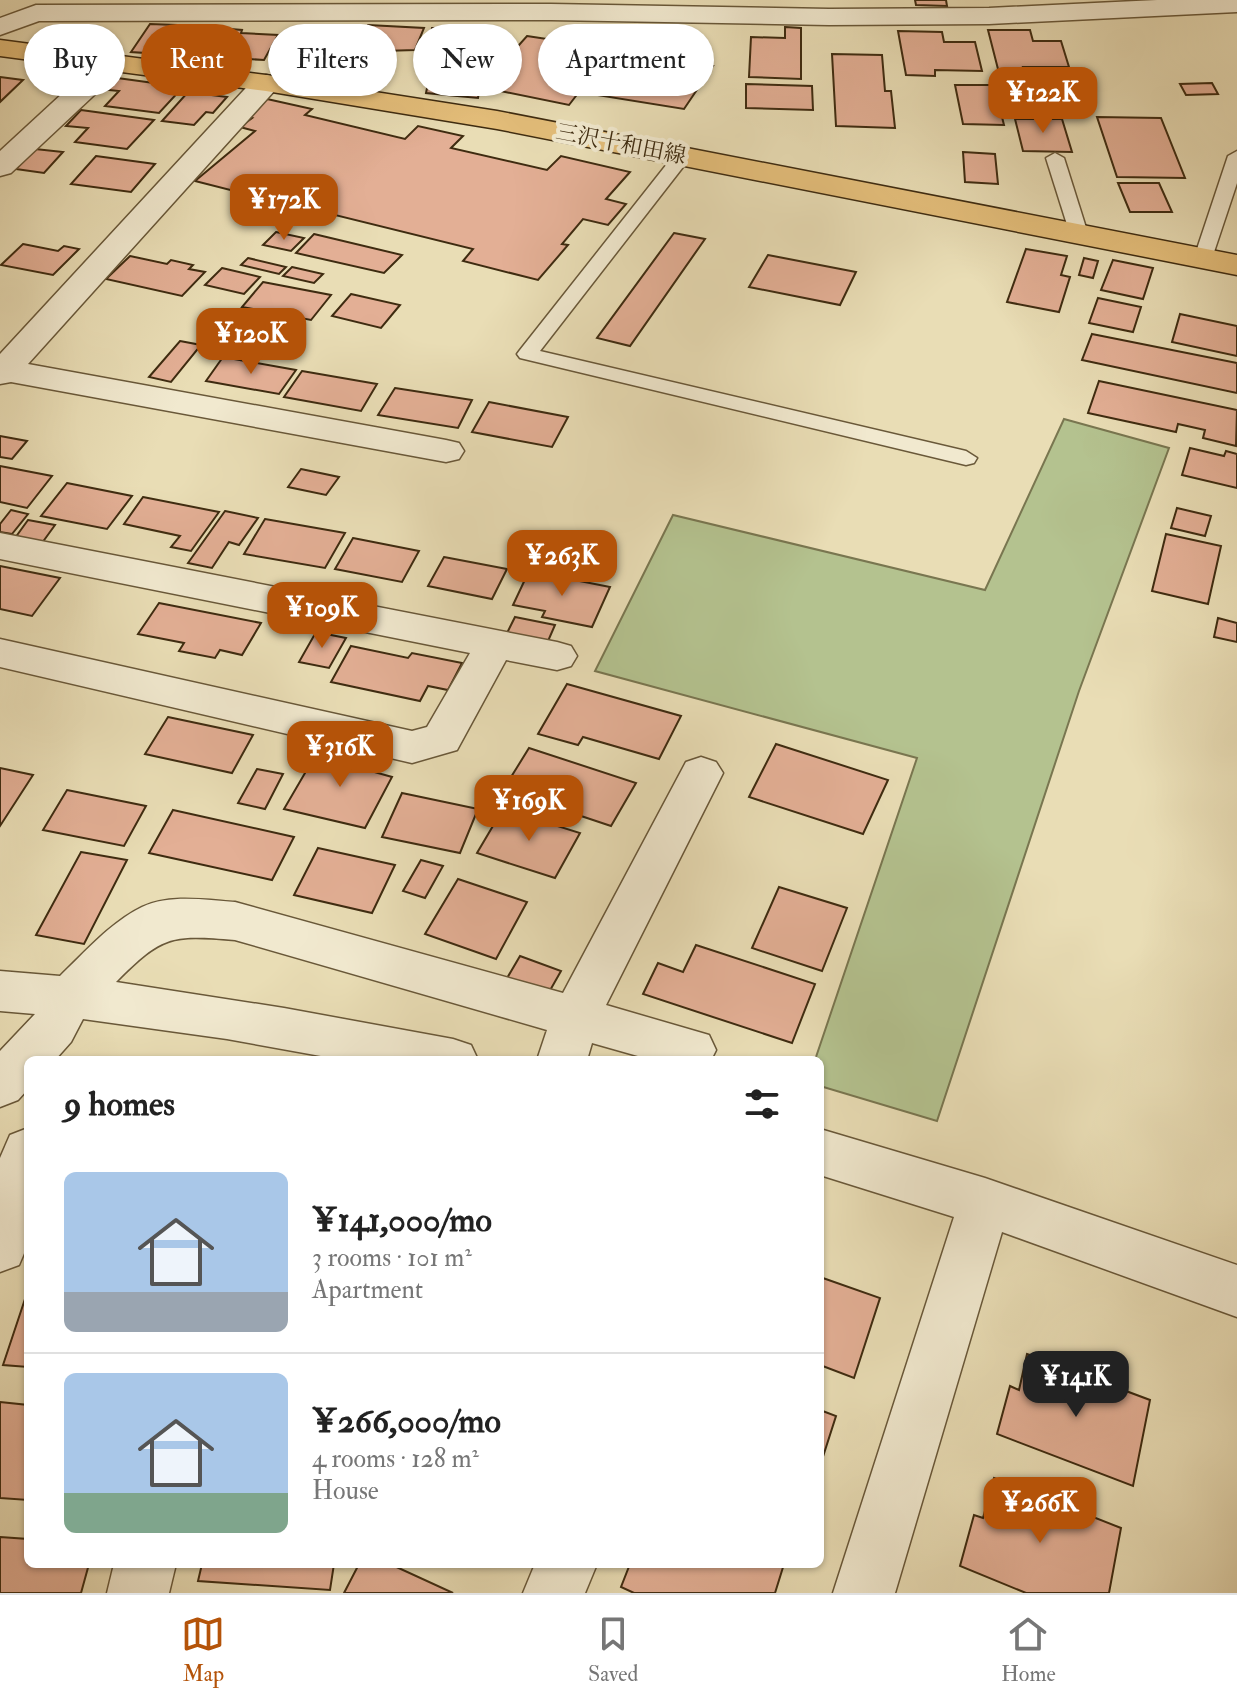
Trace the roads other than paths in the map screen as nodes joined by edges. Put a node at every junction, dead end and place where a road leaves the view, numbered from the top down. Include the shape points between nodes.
1 (1224, 3) edge
2 (553, 6) edge
3 (152, 7) edge
4 (703, 7) edge
5 (0, 27) edge
6 (0, 48) edge
7 (24, 51) edge
8 (125, 64) edge
9 (266, 83) junction
10 (75, 96) edge
11 (684, 154) junction
12 (1237, 156) edge
13 (1055, 158) dead end
14 (3, 160) edge
15 (1079, 234) junction
16 (1203, 258) junction
17 (1237, 265) edge
18 (2, 372) edge
19 (446, 451) dead end
20 (966, 458) dead end
21 (0, 546) edge
22 (495, 644) junction
23 (0, 653) edge
24 (557, 656) dead end
25 (701, 773) dead end
26 (0, 991) edge
27 (60, 1028) edge
28 (568, 1040) edge
29 (264, 1042) edge
30 (691, 1050) dead end
31 (31, 1056) edge
32 (411, 1056) edge
33 (24, 1062) edge
34 (0, 1085) edge
35 (824, 1153) edge
36 (24, 1165) edge
37 (985, 1202) junction
38 (0, 1247) edge
39 (1237, 1291) edge
40 (144, 1568) edge
41 (564, 1568) edge
42 (138, 1593) edge
43 (554, 1593) edge
44 (864, 1593) edge

1 - 4 street via 989,16
2 - 3 street
2 - 4 street
3 - 5 street via 36,13
6 - 7 main road, 三沢十和田線
8 - 9 main road, 三沢十和田線
9 - 11 main road, 三沢十和田線
9 - 18 street
10 - 14 street
11 - 15 main road, 三沢十和田線
11 - 20 lane via 527,354
12 - 16 lane
13 - 15 lane
15 - 16 main road, 三沢十和田線
16 - 17 main road, 三沢十和田線
18 - 19 street
21 - 22 street
22 - 23 street via 442,739 412,747
22 - 24 street
25 - 28 street
26 - 27 street
27 - 28 street via 115,953 157,921 193,918 235,921
27 - 29 street
27 - 31 street
28 - 30 street
29 - 32 street
33 - 34 street
35 - 37 street
36 - 38 street
37 - 39 street
37 - 44 street
40 - 42 street
41 - 43 street

